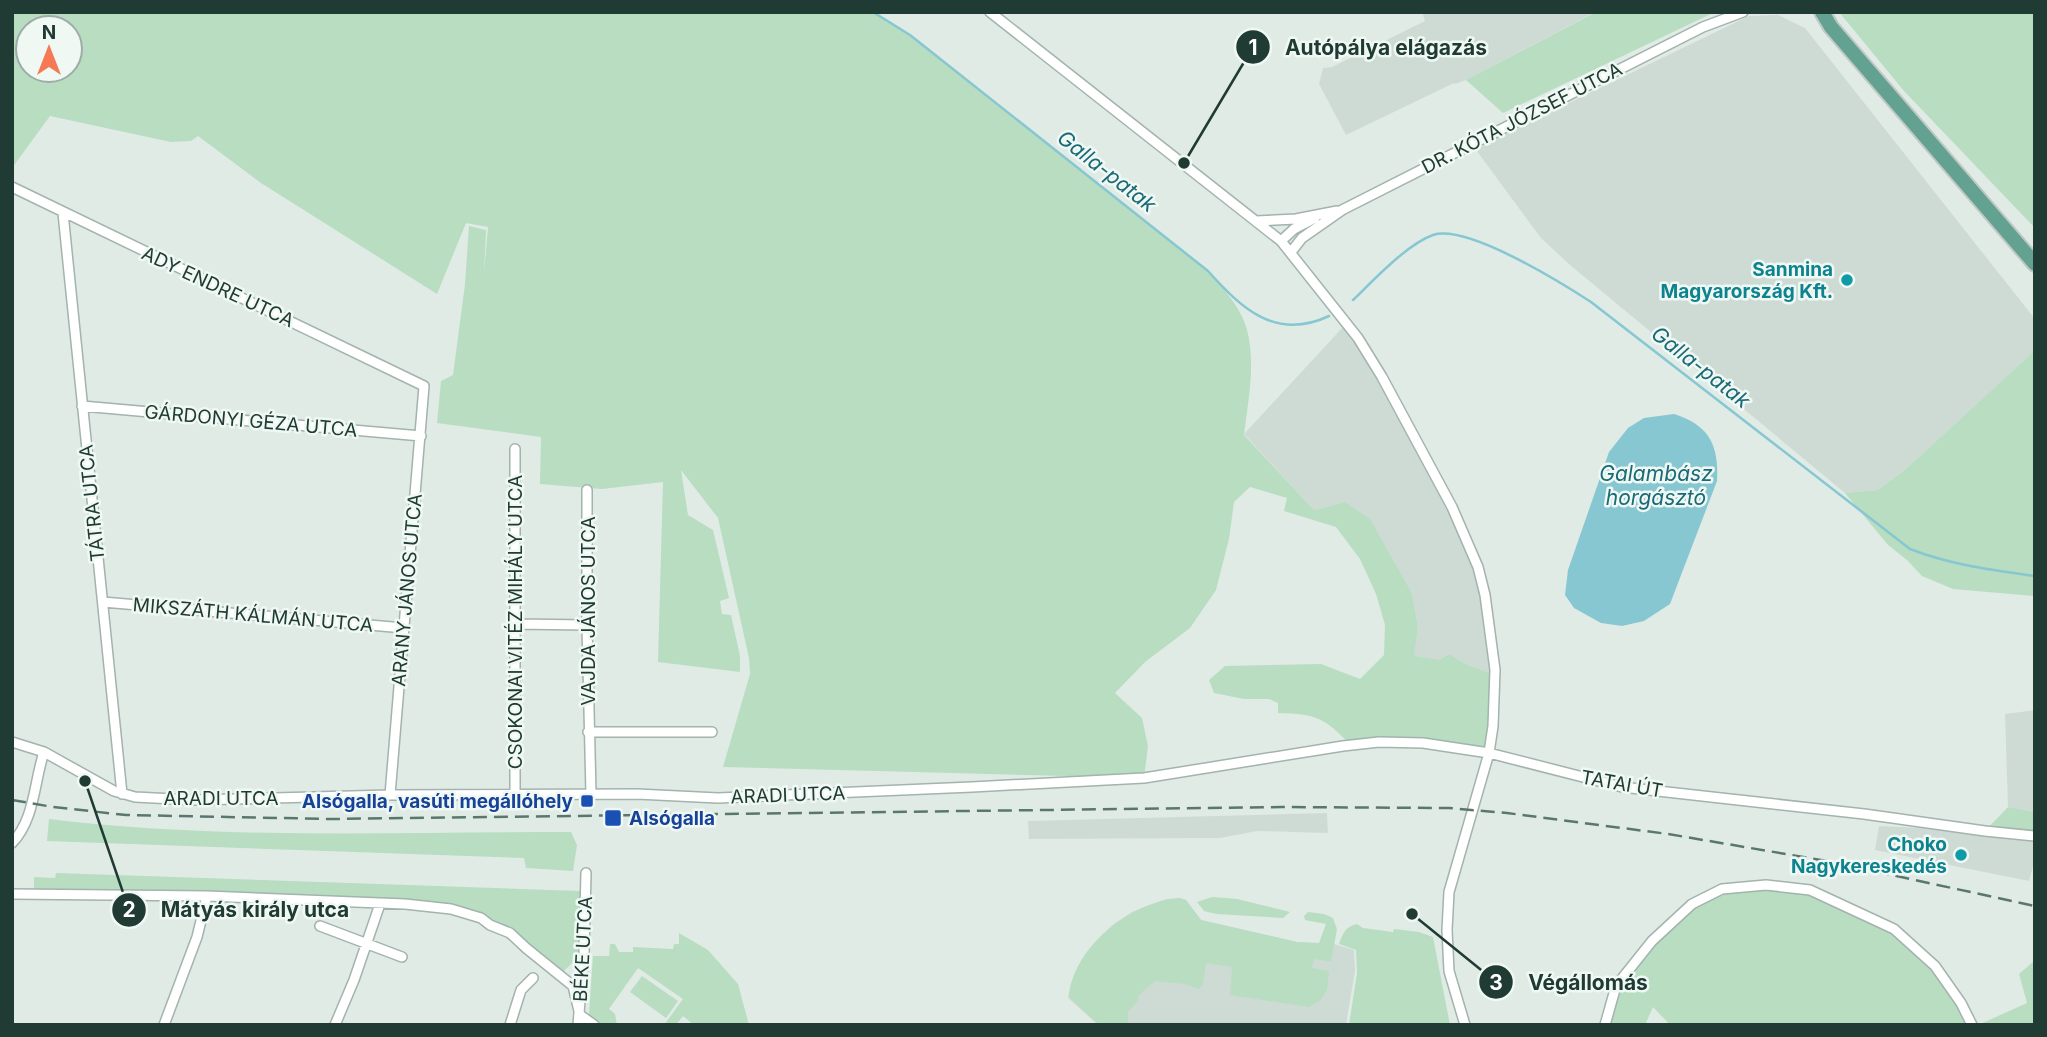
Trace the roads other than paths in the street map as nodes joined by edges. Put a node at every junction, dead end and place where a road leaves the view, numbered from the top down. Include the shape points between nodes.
1 (990, 12) edge
2 (1725, 12) edge
3 (1743, 12) edge
4 (1809, 12) edge
5 (1822, 12) edge
6 (1703, 27) junction
7 (1831, 27) junction
8 (12, 187) edge
9 (1342, 210) junction
10 (62, 213) junction
11 (1322, 214) junction
12 (1257, 221) junction
13 (1281, 241) junction
14 (1291, 252) junction
15 (2035, 264) edge
16 (424, 386) joint
17 (82, 406) junction
18 (421, 436) junction
19 (515, 449) dead end
20 (587, 490) dead end
21 (103, 602) junction
22 (516, 624) junction
23 (587, 625) junction
24 (404, 628) junction
25 (588, 732) junction
26 (712, 732) dead end
27 (12, 742) edge
28 (44, 752) junction
29 (1489, 753) junction
30 (122, 794) junction
31 (591, 794) junction
32 (390, 795) junction
33 (515, 795) junction
34 (2035, 836) edge
35 (12, 843) edge
36 (586, 873) dead end
37 (12, 894) edge
38 (208, 896) junction
39 (380, 904) junction
40 (320, 926) dead end
41 (368, 942) junction
42 (402, 957) dead end
43 (533, 978) dead end
44 (579, 1020) edge
45 (164, 1025) edge
46 (335, 1025) edge
47 (510, 1025) edge
48 (594, 1025) edge
49 (1465, 1025) edge
50 (1605, 1025) edge
51 (1972, 1025) edge

1 - 12 street
2 - 6 street
3 - 6 street
4 - 7 main road
5 - 7 main road
6 - 9 street, DR. KÓTA JÓZSEF UTCA
7 - 15 main road
8 - 10 street, ADY ENDRE UTCA
9 - 11 street, DR. KÓTA JÓZSEF UTCA
9 - 14 street, DR. KÓTA JÓZSEF UTCA via 1302,238
10 - 16 street, ADY ENDRE UTCA
10 - 17 street, TÁTRA UTCA
11 - 12 street, DR. KÓTA JÓZSEF UTCA
11 - 13 street, DR. KÓTA JÓZSEF UTCA
12 - 13 street
13 - 14 street
14 - 29 street via 1382,377 1452,507 1478,567 1495,670
16 - 18 street, ARANY JÁNOS UTCA
17 - 18 street, GÁRDONYI GÉZA UTCA
17 - 21 street, TÁTRA UTCA
18 - 24 street, ARANY JÁNOS UTCA
19 - 22 street, CSOKONAI VITÉZ MIHÁLY UTCA
20 - 23 street, VAJDA JÁNOS UTCA
21 - 24 street, MIKSZÁTH KÁLMÁN UTCA
21 - 30 street, TÁTRA UTCA
22 - 23 street
22 - 33 street, CSOKONAI VITÉZ MIHÁLY UTCA
23 - 25 street, VAJDA JÁNOS UTCA
24 - 32 street, ARANY JÁNOS UTCA
25 - 26 street, VAJDA JÁNOS UTCA
25 - 31 street, VAJDA JÁNOS UTCA
27 - 28 street, ARADI UTCA
28 - 30 street, ARADI UTCA
28 - 35 street via 27,822
29 - 31 street, ARADI UTCA via 1379,742 1144,778 718,798
29 - 34 street, TATAI ÚT via 1622,788
29 - 49 street via 1449,892 1449,971
30 - 32 street, ARADI UTCA via 193,800
31 - 33 street, ARADI UTCA
32 - 33 street, ARADI UTCA
36 - 44 street, BÉKE UTCA
37 - 38 street
38 - 39 street
38 - 45 street
39 - 41 street
39 - 44 street via 451,909 510,933 573,986
40 - 41 street
41 - 42 street
41 - 46 street
43 - 47 street via 521,990
44 - 48 street
50 - 51 street via 1616,986 1651,941 1692,904 1722,889 1766,885 1810,890 1894,929 1935,966

